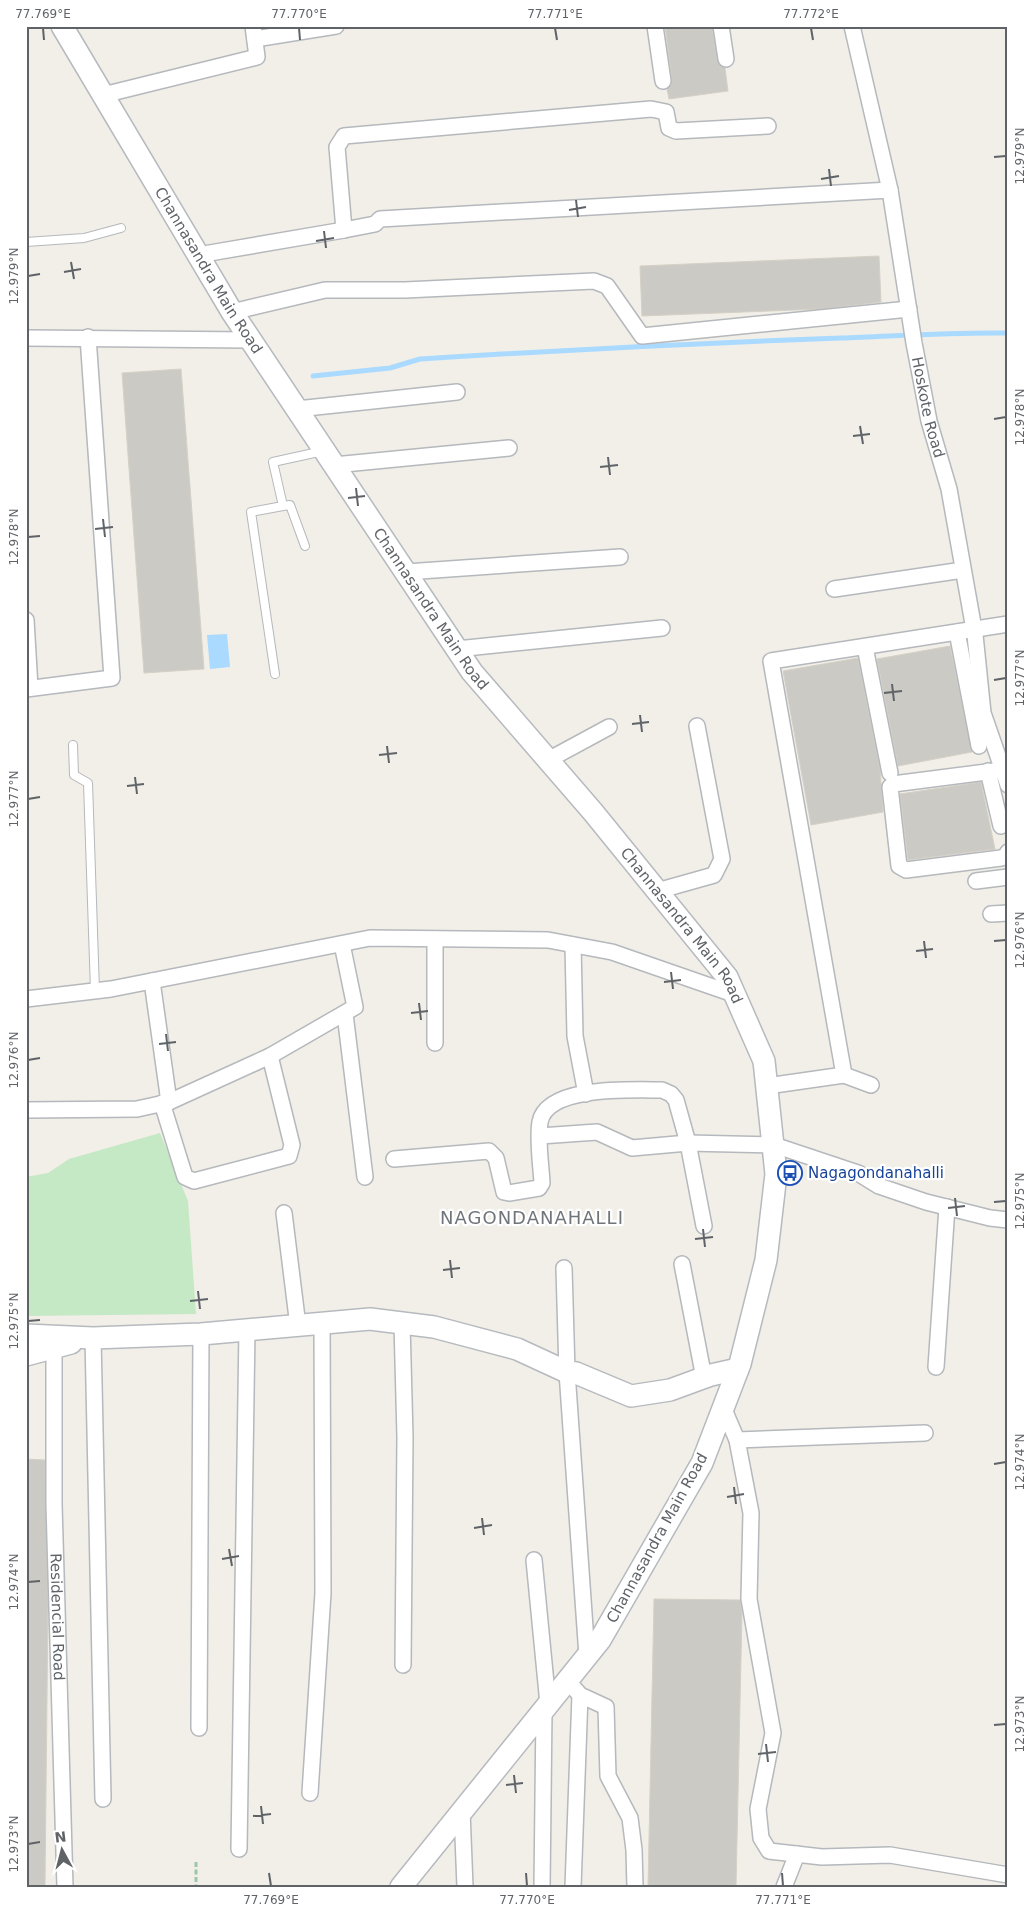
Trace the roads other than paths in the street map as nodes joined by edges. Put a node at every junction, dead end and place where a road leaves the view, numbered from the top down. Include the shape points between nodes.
1 (62, 26) edge
2 (336, 26) edge
3 (655, 26) edge
4 (721, 26) edge
5 (852, 26) edge
6 (254, 33) edge
7 (726, 58) dead end
8 (663, 81) dead end
9 (103, 95) junction
10 (768, 126) dead end
11 (890, 190) junction
12 (121, 228) dead end
13 (344, 230) junction
14 (26, 242) edge
15 (198, 255) junction
16 (910, 308) junction
17 (232, 312) junction
18 (88, 337) junction
19 (26, 338) edge
20 (251, 340) junction
21 (457, 392) dead end
22 (297, 409) junction
23 (509, 448) dead end
24 (330, 458) junction
25 (283, 506) junction
26 (305, 546) dead end
27 (620, 557) dead end
28 (963, 570) junction
29 (406, 572) junction
30 (834, 589) dead end
31 (26, 620) edge
32 (1008, 624) edge
33 (662, 628) dead end
34 (974, 630) junction
35 (957, 632) junction
36 (865, 647) junction
37 (457, 649) junction
38 (275, 674) dead end
39 (28, 688) edge
40 (697, 726) dead end
41 (609, 727) dead end
42 (73, 745) dead end
43 (978, 746) dead end
44 (548, 760) junction
45 (995, 770) junction
46 (890, 773) dead end
47 (1008, 785) edge
48 (1004, 825) edge
49 (1008, 852) edge
50 (1008, 877) edge
51 (976, 881) dead end
52 (657, 891) junction
53 (1008, 913) edge
54 (991, 914) dead end
55 (435, 939) junction
56 (342, 944) junction
57 (573, 944) junction
58 (152, 981) junction
59 (95, 991) junction
60 (736, 995) junction
61 (26, 999) edge
62 (345, 1014) junction
63 (435, 1043) dead end
64 (270, 1056) junction
65 (844, 1075) junction
66 (871, 1085) dead end
67 (767, 1086) junction
68 (586, 1094) junction
69 (166, 1103) junction
70 (26, 1110) edge
71 (540, 1136) junction
72 (688, 1143) junction
73 (774, 1145) junction
74 (394, 1159) dead end
75 (365, 1177) dead end
76 (947, 1207) junction
77 (284, 1213) dead end
78 (1008, 1220) edge
79 (704, 1226) dead end
80 (682, 1264) dead end
81 (564, 1268) dead end
82 (322, 1323) junction
83 (402, 1323) junction
84 (298, 1326) junction
85 (248, 1330) junction
86 (201, 1334) junction
87 (26, 1335) edge
88 (93, 1338) junction
89 (54, 1348) junction
90 (26, 1355) edge
91 (936, 1367) dead end
92 (738, 1369) junction
93 (567, 1372) junction
94 (704, 1378) junction
95 (724, 1407) junction
96 (925, 1432) dead end
97 (737, 1440) junction
98 (534, 1560) dead end
99 (587, 1656) junction
100 (403, 1665) dead end
101 (574, 1688) junction
102 (546, 1707) junction
103 (200, 1728) dead end
104 (310, 1793) dead end
105 (103, 1799) dead end
106 (462, 1811) junction
107 (239, 1849) dead end
108 (797, 1854) junction
109 (1008, 1875) edge
110 (65, 1887) edge
111 (401, 1887) edge
112 (465, 1887) edge
113 (542, 1887) edge
114 (573, 1887) edge
115 (635, 1887) edge
116 (784, 1887) edge

1 - 9 street, Channasandra Main Road
2 - 6 street
3 - 8 street
4 - 7 street
5 - 11 street, Hoskote Road
6 - 9 street via 258,57
9 - 15 street, Channasandra Main Road
10 - 13 street via 676,131 670,128 666,112 651,108 344,136 337,147
11 - 13 street via 380,219 375,224
11 - 16 street, Hoskote Road
12 - 14 lane via 84,238
13 - 15 street
15 - 17 street, Channasandra Main Road
16 - 17 street via 642,336 607,286 594,281 405,290 325,290
16 - 28 street, Hoskote Road via 929,420 949,489
17 - 20 street, Channasandra Main Road
18 - 19 street
18 - 20 street
18 - 39 street via 112,678
20 - 22 street, Channasandra Main Road
21 - 22 street
22 - 24 street, Channasandra Main Road
23 - 24 street
24 - 25 lane via 273,462
24 - 29 street, Channasandra Main Road
25 - 26 lane via 290,505
25 - 38 lane via 251,512
27 - 29 street
28 - 30 street
28 - 34 street, Hoskote Road
29 - 37 street, Channasandra Main Road
31 - 39 street
32 - 34 street
33 - 37 street
34 - 35 street
34 - 45 street, Hoskote Road via 983,713
35 - 36 street
35 - 43 street
36 - 46 street
36 - 65 street via 771,661
37 - 44 street, Channasandra Main Road via 472,672
40 - 52 street via 722,859 714,875
41 - 44 street
42 - 59 lane via 74,775 88,783
44 - 52 street, Channasandra Main Road
45 - 47 street, Hoskote Road
45 - 48 street
45 - 49 street via 893,784 890,788 899,866 906,870 1001,858
48 - 49 street
50 - 51 street
52 - 60 street, Channasandra Main Road via 727,977
53 - 54 street
55 - 56 street via 370,938
55 - 57 street via 548,940
55 - 63 street
56 - 58 street
56 - 62 street via 355,1007
57 - 60 street via 612,952
57 - 68 street via 575,1036
58 - 59 street
58 - 69 street
59 - 61 street
60 - 67 street, Channasandra Main Road via 764,1062
62 - 64 street
62 - 75 street
64 - 69 street
64 - 69 street via 292,1145 289,1156 194,1181 185,1177
65 - 66 street
65 - 67 street
67 - 73 street, Channasandra Main Road
68 - 71 street via 555,1102 545,1111 540,1121
68 - 72 street via 634,1090 662,1090 671,1094 676,1100
69 - 70 street via 136,1109
71 - 72 street via 592,1131 629,1148
71 - 74 street via 542,1183 539,1188 509,1193 504,1192 496,1158 489,1151
72 - 73 street
72 - 79 street
73 - 76 street via 858,1173 879,1186
73 - 92 street, Channasandra Main Road via 776,1174 766,1260
76 - 78 street
76 - 91 street
77 - 84 street
80 - 94 street
81 - 93 street
82 - 83 street via 370,1319
82 - 84 street
82 - 104 street via 322,1593
83 - 93 street via 434,1327 517,1349
83 - 100 street via 405,1437
84 - 85 street
85 - 86 street
85 - 107 street
86 - 88 street
86 - 103 street
87 - 88 street
88 - 89 street
88 - 105 street
89 - 90 street
89 - 110 street, Residencial Road via 54,1504
92 - 94 street
92 - 95 street, Channasandra Main Road
93 - 94 street via 631,1396 670,1390
93 - 99 street
95 - 97 street
95 - 99 street, Channasandra Main Road via 702,1463 600,1640
96 - 97 street
97 - 108 street via 752,1513 749,1599 773,1733 758,1809 761,1838 769,1851
98 - 102 street
99 - 101 street, Channasandra Main Road
101 - 102 street, Channasandra Main Road
101 - 114 street
101 - 115 street via 606,1707 608,1776 630,1818
102 - 106 street, Channasandra Main Road
102 - 113 street
106 - 111 street, Channasandra Main Road
106 - 112 street
108 - 109 street via 822,1857 890,1855
108 - 116 street

